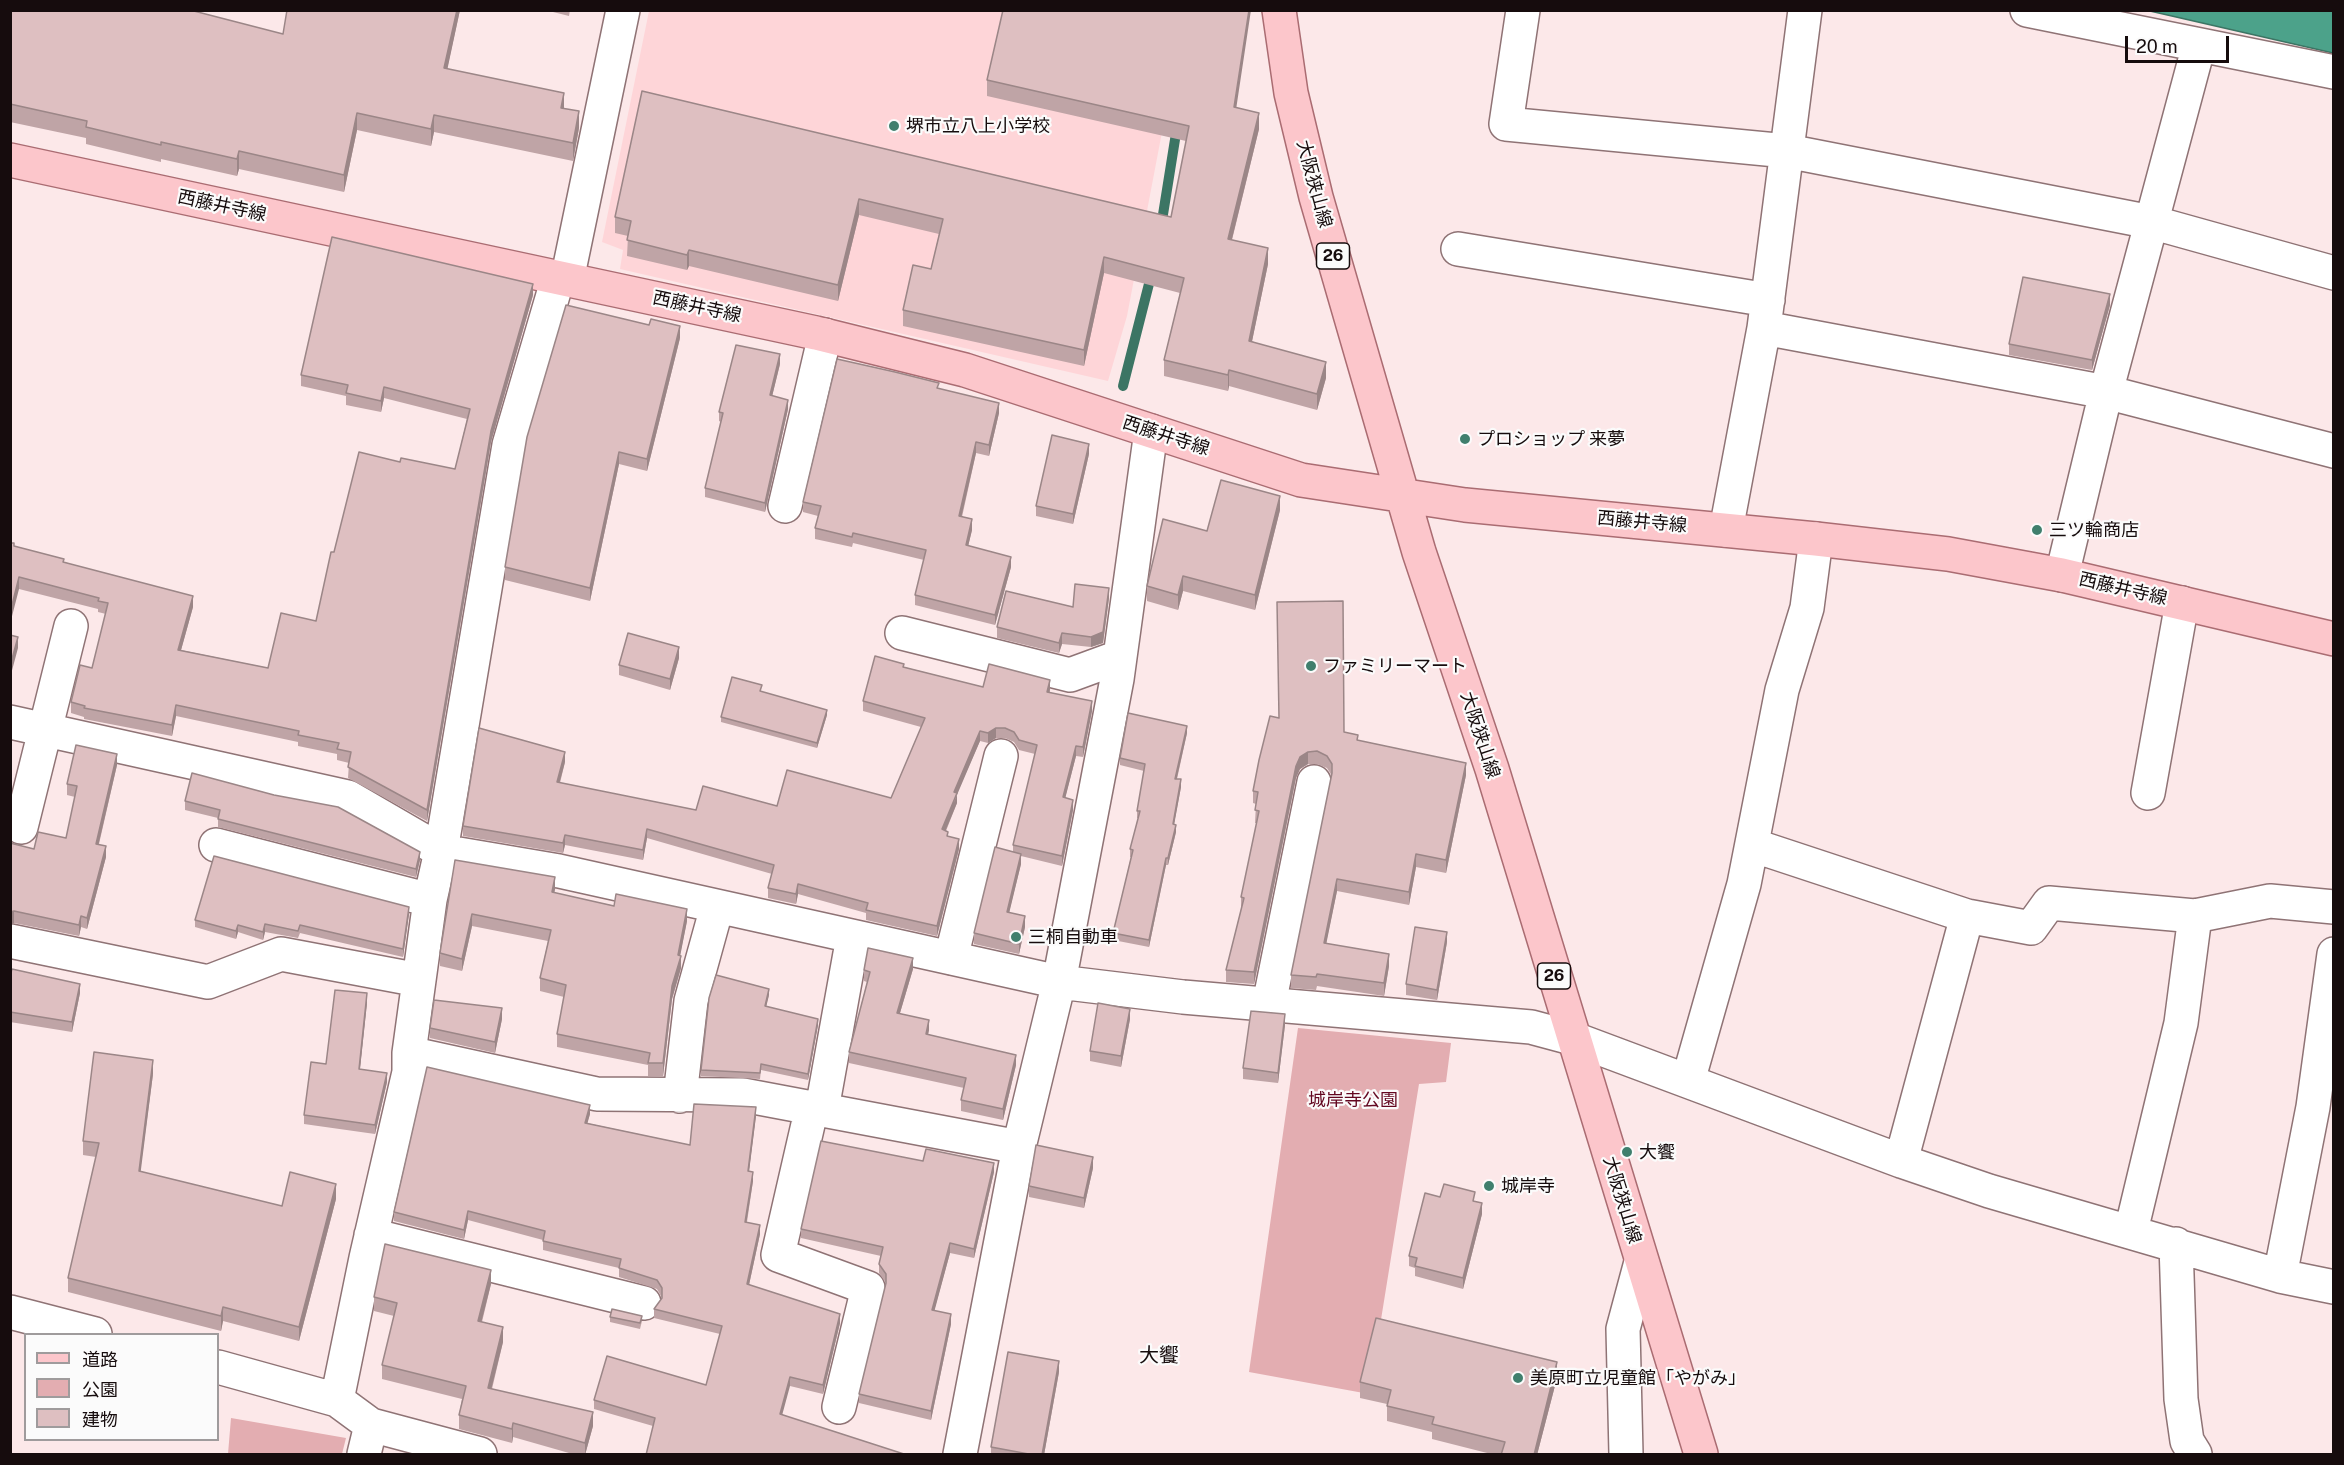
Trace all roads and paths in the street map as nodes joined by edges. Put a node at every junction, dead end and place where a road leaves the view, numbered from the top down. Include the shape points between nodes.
1 (623, 10) edge
2 (1279, 10) edge
3 (1523, 10) edge
4 (1805, 10) edge
5 (2027, 10) edge
6 (2199, 45) junction
7 (2334, 72) edge
8 (1787, 152) junction
9 (10, 160) edge
10 (2151, 222) junction
11 (1458, 249) dead end
12 (2334, 273) edge
13 (562, 279) junction
14 (1766, 314) junction
15 (825, 335) junction
16 (2106, 392) junction
17 (1151, 431) junction
18 (2334, 452) edge
19 (1404, 498) junction
20 (785, 506) dead end
21 (1726, 530) junction
22 (1816, 539) junction
23 (2062, 575) junction
24 (2182, 603) junction
25 (71, 626) dead end
26 (902, 633) dead end
27 (2334, 639) edge
28 (1119, 657) junction
29 (10, 722) edge
30 (45, 730) junction
31 (1001, 756) dead end
32 (1314, 782) dead end
33 (2148, 793) dead end
34 (21, 827) dead end
35 (216, 845) dead end
36 (1752, 845) junction
37 (441, 851) junction
38 (430, 900) junction
39 (717, 907) junction
40 (2334, 907) edge
41 (1967, 916) junction
42 (2195, 916) junction
43 (854, 937) junction
44 (10, 941) edge
45 (2334, 954) edge
46 (951, 958) junction
47 (419, 980) junction
48 (1059, 982) junction
49 (1269, 1005) junction
50 (1572, 1038) junction
51 (409, 1053) junction
52 (1688, 1081) junction
53 (680, 1096) junction
54 (817, 1108) junction
55 (2323, 1109) edge
56 (1019, 1147) junction
57 (1901, 1161) junction
58 (2131, 1231) junction
59 (371, 1235) junction
60 (2176, 1244) junction
61 (1641, 1262) junction
62 (2280, 1276) junction
63 (2334, 1287) edge
64 (644, 1303) dead end
65 (10, 1312) edge
66 (88, 1333) edge
67 (219, 1368) edge
68 (337, 1400) junction
69 (839, 1407) dead end
70 (367, 1440) edge
71 (480, 1455) edge
72 (960, 1455) edge
73 (1626, 1455) edge
74 (1701, 1455) edge
75 (2195, 1455) edge

1 - 13 street
2 - 19 main road, 大阪狭山線 / 26 via 1291,93 1316,197
3 - 8 street via 1506,124
4 - 8 street
5 - 6 street
6 - 7 street
6 - 10 street
8 - 10 street
8 - 14 street
9 - 13 main road, 西藤井寺線
10 - 12 street
10 - 16 street
11 - 14 street
13 - 15 main road, 西藤井寺線
13 - 37 street via 509,445
14 - 16 street
14 - 21 street
15 - 17 main road, 西藤井寺線 via 965,370
15 - 20 street
16 - 18 street
16 - 23 street
17 - 19 main road, 西藤井寺線 via 1301,480
17 - 28 street
19 - 21 main road, 西藤井寺線
19 - 50 main road, 大阪狭山線 / 26 via 1492,769
21 - 22 main road, 西藤井寺線
22 - 23 main road, 西藤井寺線 via 1948,555
22 - 36 street via 1807,609 1782,690
23 - 24 main road, 西藤井寺線
24 - 27 main road, 西藤井寺線
24 - 33 street
25 - 30 street
26 - 28 street via 1070,675
28 - 48 street
29 - 30 street
30 - 34 street
30 - 37 street via 348,797
31 - 46 street
32 - 49 street
35 - 38 street
36 - 41 street
36 - 52 street
37 - 38 street
37 - 39 street via 559,871
38 - 47 street
39 - 43 street
39 - 53 street via 691,1001
40 - 42 street via 2270,901
41 - 42 street via 2031,928 2049,903
41 - 57 street
42 - 58 street via 2181,1023
43 - 46 street
43 - 54 street
44 - 47 street via 208,982 281,954
45 - 55 street
46 - 48 street
47 - 51 street
48 - 49 street
48 - 56 street
49 - 50 street via 1531,1027
50 - 52 street
50 - 61 main road, 大阪狭山線 / 26
51 - 53 street via 597,1094
51 - 59 street via 410,1072
52 - 57 street
53 - 54 street via 743,1095
54 - 56 street
54 - 69 street via 778,1255 868,1288
55 - 62 street
56 - 72 street
57 - 58 street via 1989,1191
58 - 60 street
59 - 64 street
59 - 68 street
60 - 62 street
60 - 75 street via 2181,1399 2187,1441
61 - 73 street via 1623,1329
61 - 74 main road, 大阪狭山線 / 26
62 - 63 street
65 - 66 street
67 - 68 street
68 - 70 street
70 - 71 street

